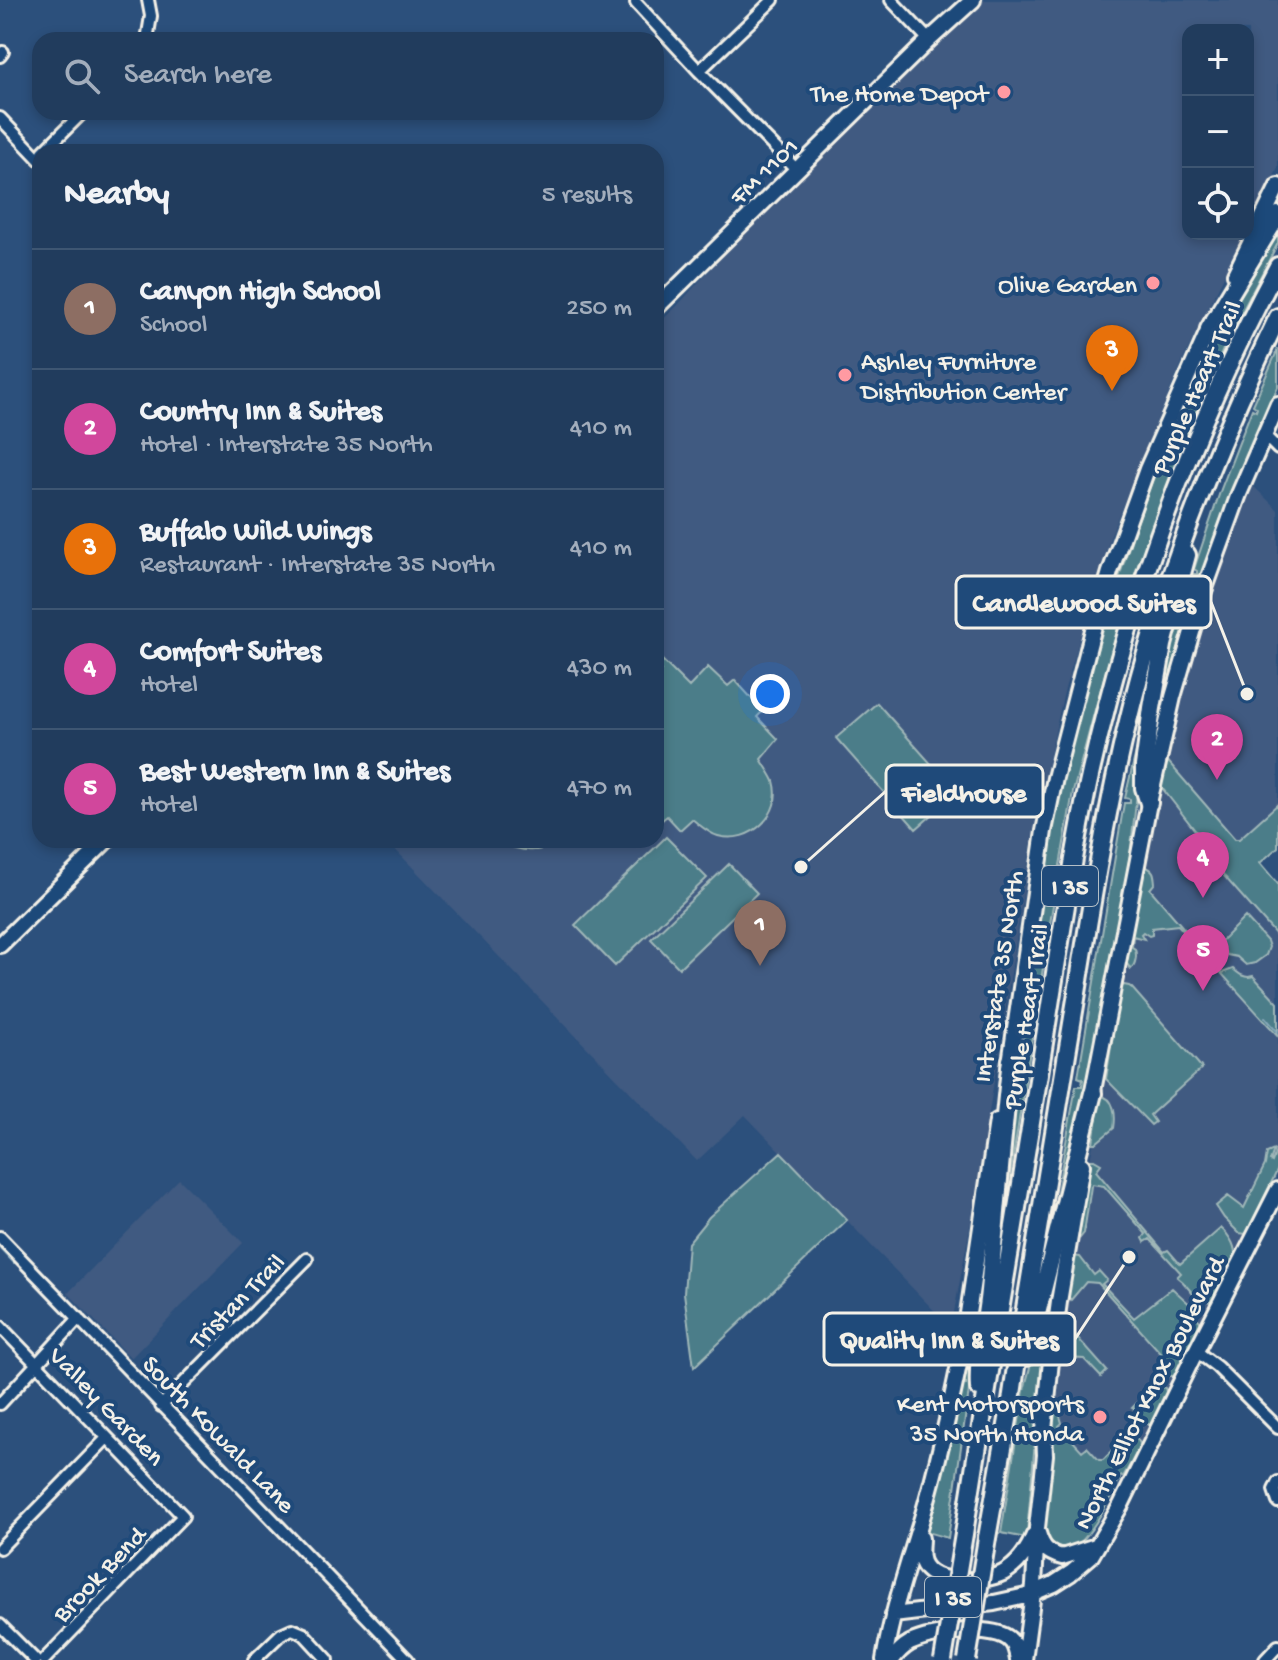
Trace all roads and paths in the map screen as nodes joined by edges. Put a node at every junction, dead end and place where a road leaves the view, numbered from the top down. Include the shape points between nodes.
1 (148, 0) edge
2 (773, 0) edge
3 (891, 0) edge
4 (973, 0) edge
5 (636, 3) dead end
6 (148, 32) edge
7 (663, 32) edge
8 (664, 33) edge
9 (929, 40) junction
10 (699, 71) junction
11 (0, 118) edge
12 (75, 120) edge
13 (52, 144) edge
14 (32, 148) edge
15 (797, 170) junction
16 (1278, 186) edge
17 (1278, 215) edge
18 (1278, 266) edge
19 (664, 300) edge
20 (1278, 317) edge
21 (1209, 329) junction
22 (1278, 404) edge
23 (1264, 435) junction
24 (1278, 449) edge
25 (1197, 502) junction
26 (1149, 803) junction
27 (99, 848) edge
28 (0, 945) edge
29 (1011, 1060) junction
30 (1093, 1093) junction
31 (1278, 1190) edge
32 (0, 1237) edge
33 (307, 1259) dead end
34 (79, 1318) junction
35 (0, 1326) edge
36 (1196, 1351) junction
37 (38, 1363) junction
38 (0, 1404) edge
39 (161, 1406) junction
40 (1010, 1408) junction
41 (980, 1428) junction
42 (1278, 1428) edge
43 (107, 1438) junction
44 (1278, 1482) edge
45 (1278, 1502) edge
46 (183, 1516) joint
47 (922, 1517) junction
48 (1037, 1528) junction
49 (1092, 1547) junction
50 (0, 1548) edge
51 (1033, 1589) junction
52 (894, 1610) junction
53 (0, 1625) edge
54 (1278, 1646) edge
55 (35, 1660) edge
56 (44, 1660) edge
57 (254, 1660) edge
58 (328, 1660) edge
59 (408, 1660) edge
60 (884, 1660) edge
61 (892, 1660) edge
62 (943, 1660) edge
63 (967, 1660) edge
64 (1021, 1660) edge
65 (1265, 1660) edge

1 - 6 street
2 - 10 street
3 - 9 street
4 - 9 main road, FM 1101 / FM 1101
5 - 7 street
8 - 10 street
9 - 15 main road, FM 1101 / FM 1101
10 - 15 street
11 - 14 street
12 - 13 street
15 - 19 main road, FM 1101 / FM 1101
16 - 21 main road, Interstate 35 North
17 - 21 highway
18 - 41 highway, Purple Heart Trail / I 35 via 1228,365 1174,495 1104,717 1071,882
20 - 25 highway, Purple Heart Trail / I 35
21 - 29 main road, Interstate 35 North via 1147,469 1094,626 1044,831
22 - 23 main road
23 - 24 street
23 - 26 main road via 1196,614
25 - 26 highway via 1152,708 1144,766
25 - 40 highway, Purple Heart Trail / I 35 via 1139,678 1113,788
26 - 30 main road
27 - 28 main road
29 - 41 highway via 978,1375
29 - 47 main road, Interstate 35 North via 964,1340
30 - 40 highway
30 - 48 main road via 1059,1302
31 - 36 main road, North Elliot Knox Boulevard
32 - 34 street, South Kowald Lane
33 - 39 street, Tristan Trail
34 - 37 street
34 - 39 street, South Kowald Lane
35 - 37 street, Valley Garden
36 - 42 street
36 - 49 main road, North Elliot Knox Boulevard via 1126,1495
37 - 38 street
37 - 43 street, Valley Garden
39 - 59 street, South Kowald Lane
40 - 63 highway, Purple Heart Trail / I 35, bridge
41 - 62 highway, Purple Heart Trail / I 35, bridge
43 - 46 street, Valley Garden
43 - 50 street
44 - 45 street
46 - 56 street, Brook Bend
47 - 48 main road via 922,1562 945,1579 1003,1573 1023,1556
47 - 52 main road, Interstate 35 North
48 - 49 main road via 1041,1544 1052,1554 1062,1557
48 - 51 main road
49 - 51 main road, North Elliot Knox Boulevard via 1091,1556 1071,1573
51 - 52 main road, North Elliot Knox Boulevard
51 - 64 main road
52 - 60 main road, Interstate 35 North
53 - 55 street
54 - 65 street
57 - 58 street via 292,1629 304,1634
61 - 64 main road via 920,1639 977,1630 1005,1635

